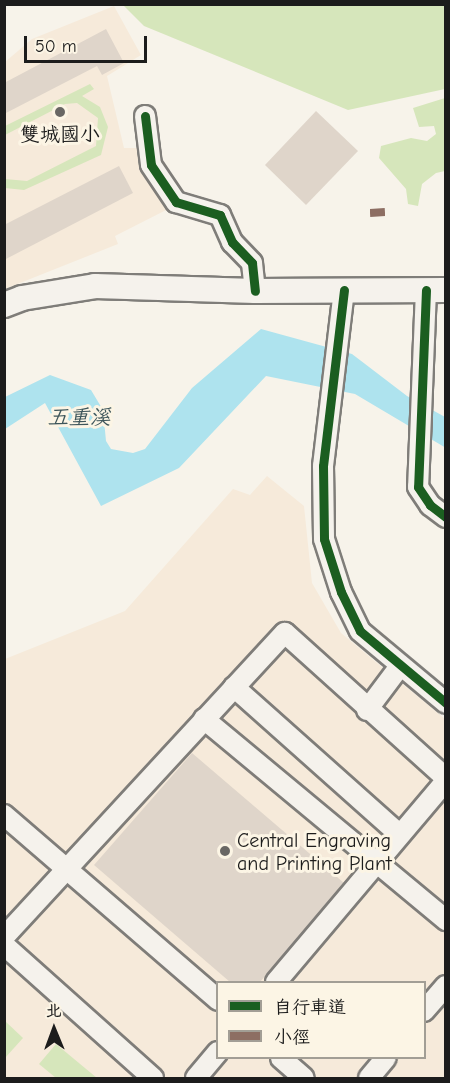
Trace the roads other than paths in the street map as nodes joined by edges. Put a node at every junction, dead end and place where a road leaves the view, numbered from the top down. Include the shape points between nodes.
1 (145, 116) dead end
2 (436, 290) edge
3 (255, 291) junction
4 (343, 301) junction
5 (4, 305) edge
6 (446, 517) edge
7 (400, 666) junction
8 (421, 683) junction
9 (234, 687) junction
10 (446, 694) edge
11 (446, 704) edge
12 (367, 710) junction
13 (204, 719) junction
14 (446, 780) edge
15 (4, 816) edge
16 (399, 834) junction
17 (378, 864) junction
18 (67, 869) junction
19 (446, 920) edge
20 (4, 937) edge
21 (4, 945) edge
22 (277, 981) edge
23 (446, 986) edge
24 (216, 998) edge
25 (426, 1009) edge
26 (216, 1054) edge
27 (282, 1059) edge
28 (385, 1059) edge
29 (153, 1078) edge
30 (196, 1078) edge
31 (304, 1078) edge
32 (369, 1078) edge

1 - 3 street via 151,165 176,202 220,215 232,242 252,264
2 - 4 main road
2 - 6 street via 422,385 418,487 430,505
3 - 4 main road
3 - 5 main road via 95,286 22,298
4 - 7 street via 323,466 324,539 341,592 360,631
7 - 8 street
7 - 12 street
8 - 10 street
8 - 11 street
9 - 12 street via 285,633
9 - 13 street
9 - 16 street
12 - 14 street
13 - 17 street
13 - 18 street
14 - 16 street
15 - 18 street
16 - 17 street
17 - 19 street
17 - 22 street
18 - 20 street
18 - 24 street
21 - 29 street
23 - 25 street
26 - 30 street
27 - 31 street
28 - 32 street

